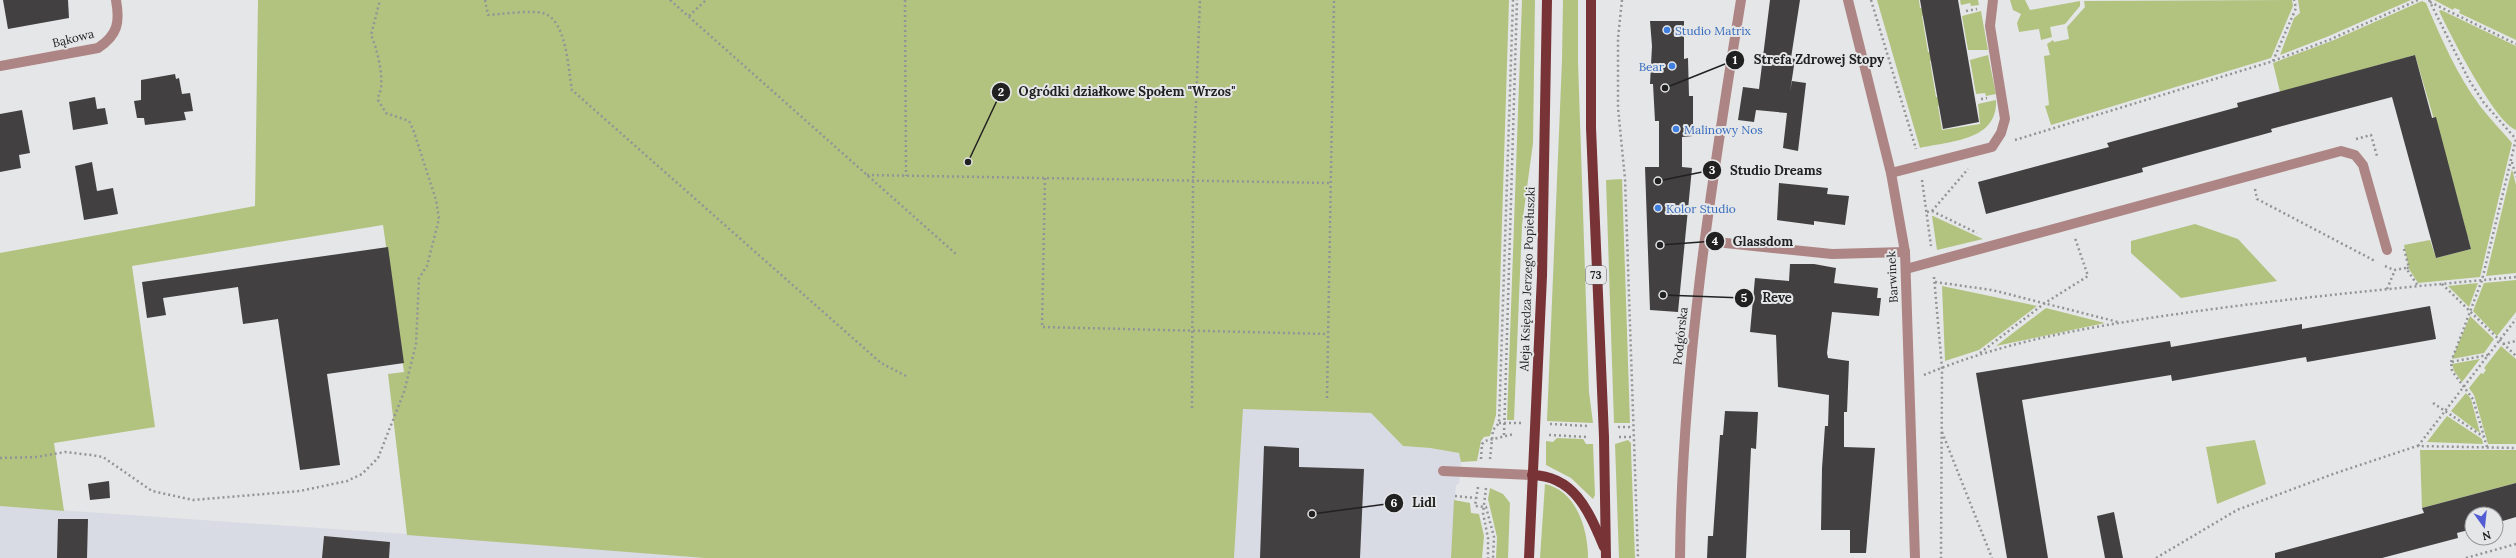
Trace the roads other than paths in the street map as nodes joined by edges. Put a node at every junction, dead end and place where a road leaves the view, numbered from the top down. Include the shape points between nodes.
1 (116, 0) edge
2 (1547, 0) edge
3 (1591, 0) edge
4 (1741, 0) edge
5 (1848, 0) edge
6 (1993, 0) edge
7 (0, 66) edge
8 (1891, 173) junction
9 (1706, 241) junction
10 (2387, 250) dead end
11 (1905, 252) junction
12 (1906, 269) junction
13 (1443, 471) dead end
14 (1532, 475) junction
15 (1606, 554) edge
16 (1529, 558) edge
17 (1680, 558) edge
18 (1915, 558) edge

1 - 7 street, Bąkowa via 117,28 111,38 98,48
2 - 14 main road, Aleja Księdza Jerzego Popiełuszki via 1542,276
3 - 15 main road, 73 via 1591,128 1604,437
4 - 9 street, Podgórska via 1716,154
5 - 8 street, Barwinek
6 - 8 street via 1990,26 2005,119 2001,133 1990,148
8 - 11 street, Barwinek
9 - 11 street via 1832,254
9 - 17 street, Podgórska via 1702,256 1684,430
10 - 12 street via 2363,165 2355,155 2341,151
11 - 12 street, Barwinek
12 - 18 street, Barwinek
13 - 14 street
14 - 15 main road via 1555,478 1571,490 1590,516
14 - 16 main road, Aleja Księdza Jerzego Popiełuszki

